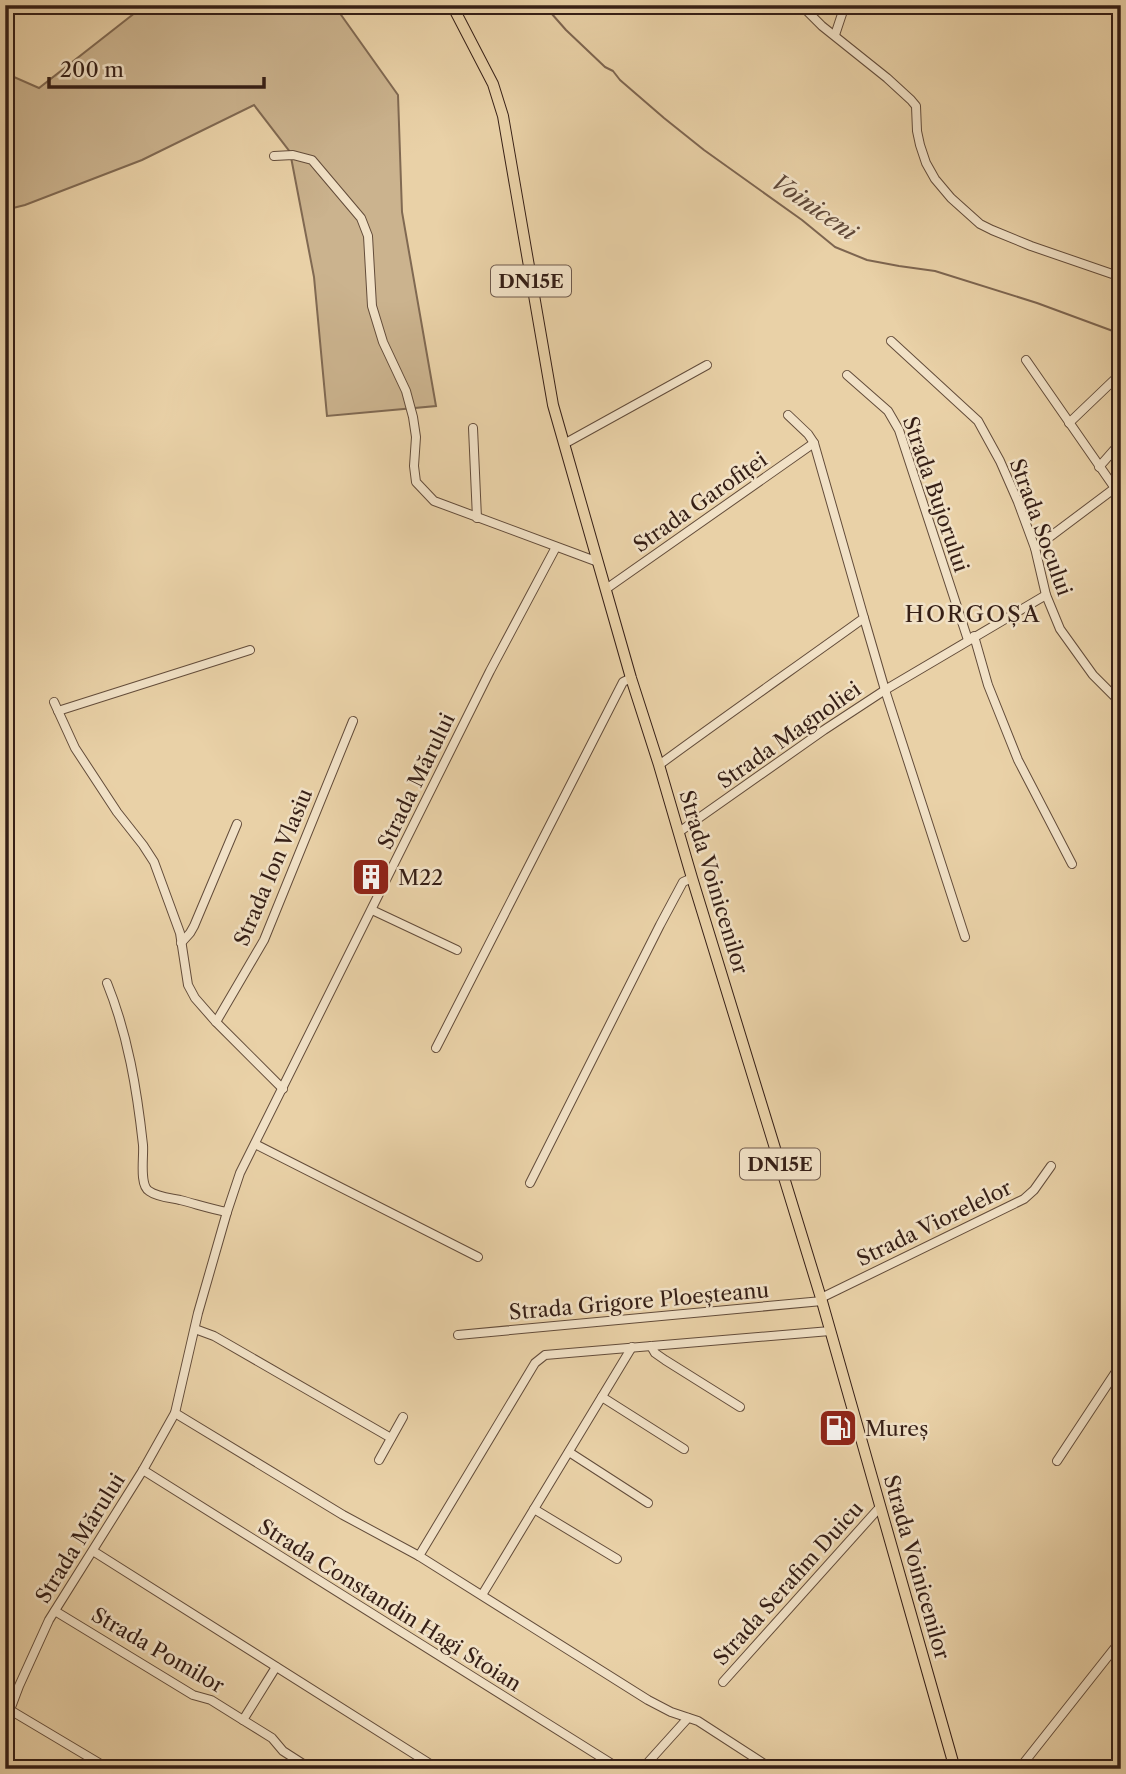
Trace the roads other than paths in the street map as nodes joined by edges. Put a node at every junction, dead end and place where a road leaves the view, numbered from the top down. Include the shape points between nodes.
1 (452, 5) edge
2 (801, 5) edge
3 (845, 5) edge
4 (835, 36) junction
5 (274, 156) dead end
6 (1121, 276) edge
7 (891, 341) dead end
8 (1026, 360) dead end
9 (707, 365) dead end
10 (847, 376) dead end
11 (1115, 379) dead end
12 (788, 415) dead end
13 (1069, 423) junction
14 (472, 428) dead end
15 (1121, 442) edge
16 (564, 443) junction
17 (814, 443) junction
18 (1099, 467) junction
19 (1115, 488) junction
20 (1121, 497) edge
21 (477, 518) junction
22 (556, 547) junction
23 (1035, 548) junction
24 (598, 562) junction
25 (606, 589) junction
26 (1046, 595) junction
27 (864, 618) junction
28 (971, 638) junction
29 (250, 650) dead end
30 (631, 678) junction
31 (885, 690) junction
32 (54, 702) dead end
33 (1121, 703) edge
34 (58, 711) junction
35 (353, 721) dead end
36 (659, 765) junction
37 (237, 824) dead end
38 (679, 832) junction
39 (1072, 864) dead end
40 (692, 878) junction
41 (372, 910) junction
42 (965, 937) dead end
43 (181, 943) junction
44 (457, 950) dead end
45 (107, 983) dead end
46 (216, 1022) junction
47 (436, 1048) dead end
48 (283, 1088) junction
49 (255, 1144) junction
50 (1051, 1166) dead end
51 (530, 1183) dead end
52 (227, 1212) junction
53 (478, 1257) dead end
54 (822, 1300) junction
55 (195, 1329) junction
56 (830, 1331) junction
57 (458, 1335) dead end
58 (651, 1346) junction
59 (632, 1347) junction
60 (1121, 1364) edge
61 (602, 1397) junction
62 (740, 1407) dead end
63 (175, 1413) junction
64 (403, 1417) dead end
65 (391, 1438) junction
66 (684, 1449) dead end
67 (569, 1452) junction
68 (379, 1460) dead end
69 (1057, 1461) dead end
70 (143, 1470) junction
71 (648, 1503) dead end
72 (880, 1507) junction
73 (534, 1508) junction
74 (93, 1550) junction
75 (419, 1556) junction
76 (617, 1559) dead end
77 (482, 1595) junction
78 (55, 1611) junction
79 (1121, 1640) edge
80 (276, 1667) junction
81 (723, 1682) dead end
82 (10, 1710) junction
83 (688, 1718) junction
84 (243, 1720) junction
85 (5, 1723) edge
86 (109, 1769) edge
87 (311, 1769) edge
88 (438, 1769) edge
89 (620, 1769) edge
90 (642, 1769) edge
91 (772, 1769) edge
92 (955, 1769) edge
93 (1018, 1769) edge

1 - 16 main road, Strada Voinicenilor / DN15E via 493,84 503,116 545,368
2 - 4 street
3 - 4 street
4 - 6 street via 916,106 926,163 951,198 980,224
5 - 21 street via 312,160 361,218 368,236 372,306 414,417 416,482 434,501
7 - 23 street, Strada Socului via 978,421 1000,461
8 - 13 street
9 - 16 street
10 - 28 street, Strada Bujorului via 888,411 898,430
11 - 13 street
12 - 17 street
13 - 18 street
14 - 21 street
15 - 18 street
16 - 24 main road, Strada Voinicenilor / DN15E
17 - 25 street, Strada Garofiței
17 - 27 street
18 - 19 street
19 - 20 street
19 - 23 street
21 - 22 street
22 - 24 street
22 - 41 street, Strada Mărului
23 - 26 street, Strada Socului
24 - 25 main road, Strada Voinicenilor / DN15E
25 - 30 main road, Strada Voinicenilor / DN15E
26 - 28 street, Strada Magnoliei
26 - 33 street, Strada Socului via 1060,629
27 - 31 street
27 - 36 street
28 - 31 street, Strada Magnoliei
28 - 39 street, Strada Bujorului via 1018,760
29 - 34 street
30 - 36 main road, Strada Voinicenilor / DN15E
30 - 47 street via 623,682
31 - 38 street, Strada Magnoliei
31 - 42 street
32 - 34 street
34 - 43 street via 80,757 154,862
35 - 46 street, Strada Ion Vlasiu via 264,940
36 - 38 main road, Strada Voinicenilor / DN15E
37 - 43 street via 194,926
38 - 40 main road, Strada Voinicenilor / DN15E
40 - 51 street via 683,882 660,925
40 - 54 main road, Strada Voinicenilor / DN15E
41 - 44 street
41 - 48 street, Strada Mărului
43 - 46 street via 188,985
45 - 52 street via 124,1030 135,1087 144,1186 160,1195
46 - 48 street
48 - 49 street, Strada Mărului
49 - 52 street, Strada Mărului
49 - 53 street
50 - 54 street, Strada Viorelelor via 1024,1199
52 - 55 street, Strada Mărului
54 - 56 main road, Strada Voinicenilor / DN15E
54 - 57 street, Strada Grigore Ploeșteanu
55 - 63 street, Strada Mărului
55 - 65 street
56 - 58 street
56 - 72 main road, Strada Voinicenilor / DN15E
58 - 59 street
58 - 62 street via 665,1360
59 - 61 street
59 - 75 street via 551,1353 536,1363
60 - 69 street
61 - 66 street
61 - 67 street
63 - 70 street, Strada Mărului
63 - 75 street
64 - 65 street
65 - 68 street
67 - 71 street
67 - 73 street
70 - 74 street, Strada Mărului
70 - 89 street, Strada Constandin Hagi Stoian
72 - 81 street, Strada Serafim Duicu
72 - 92 main road, Strada Voinicenilor / DN15E
73 - 76 street
73 - 77 street
74 - 78 street, Strada Mărului
74 - 80 street
75 - 77 street
77 - 83 street via 648,1700
78 - 82 street, Strada Mărului
78 - 84 street, Strada Pomilor
79 - 93 street
80 - 84 street
80 - 88 street
82 - 85 street, Strada Mărului
82 - 86 street
83 - 90 street
83 - 91 street
84 - 87 street, Strada Pomilor

